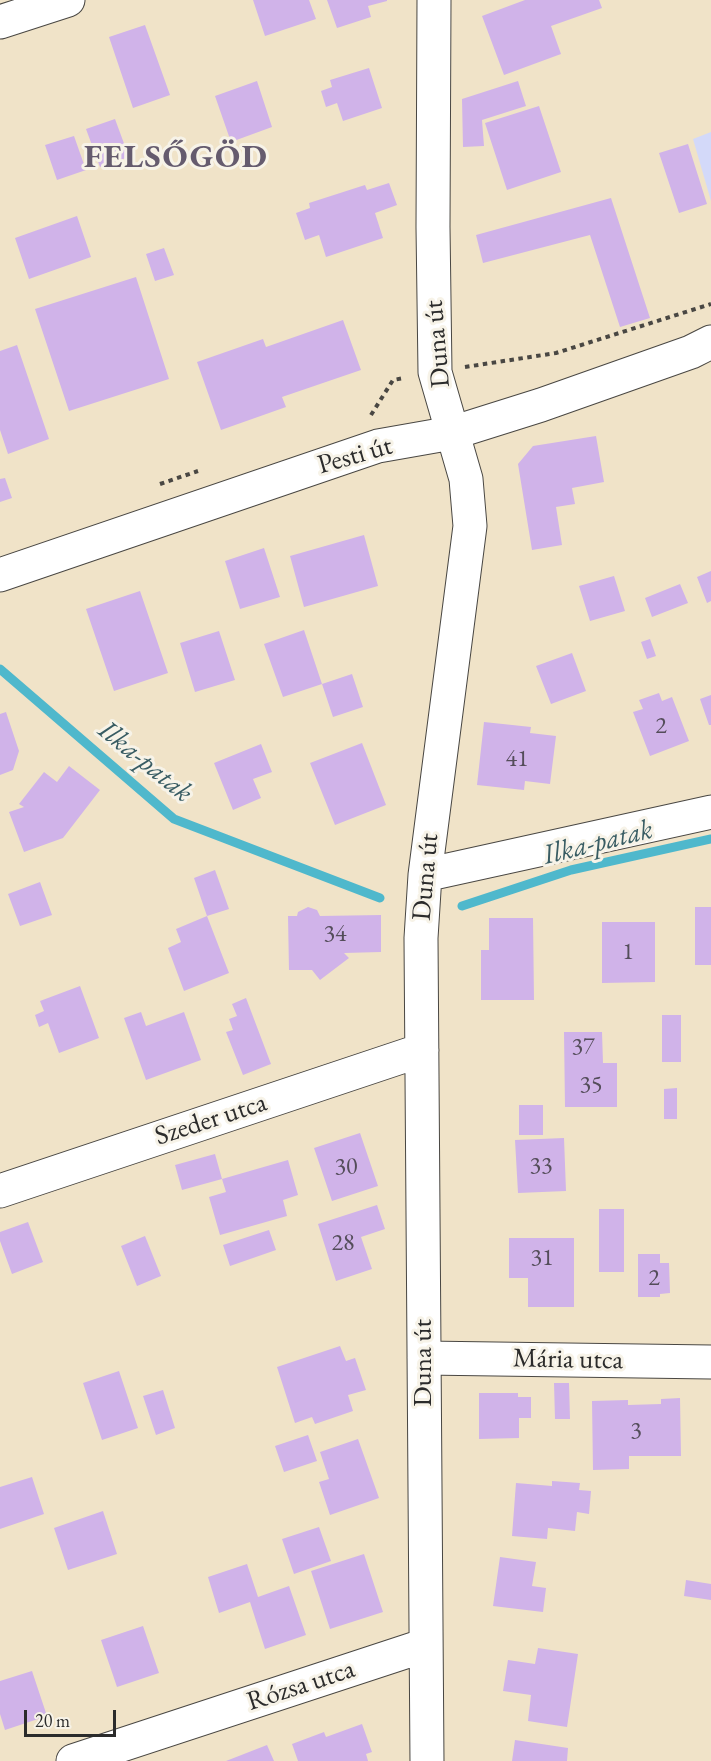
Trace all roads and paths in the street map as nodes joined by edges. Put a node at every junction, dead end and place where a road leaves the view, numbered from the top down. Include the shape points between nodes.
1 (68, 0) edge
2 (434, 0) edge
3 (0, 22) edge
4 (711, 304) edge
5 (711, 342) edge
6 (435, 372) junction
7 (362, 418) dead end
8 (452, 433) junction
9 (206, 468) dead end
10 (151, 488) dead end
11 (0, 575) edge
12 (711, 812) edge
13 (424, 887) junction
14 (422, 1050) junction
15 (0, 1191) edge
16 (424, 1358) junction
17 (711, 1362) edge
18 (426, 1645) junction
19 (73, 1761) edge
20 (427, 1761) edge

1 - 3 street
2 - 6 street, Duna út
4 - 6 path via 556,353
5 - 8 street, Pesti út
6 - 7 path via 393,380 373,414
6 - 8 street, Duna út
8 - 11 street, Pesti út via 378,446
8 - 13 street, Duna út via 466,479 470,526
9 - 10 path
12 - 13 street
13 - 14 street, Duna út
14 - 15 street, Szeder utca
14 - 16 street, Duna út
16 - 17 street, Mária utca
16 - 18 street, Duna út
18 - 19 street, Rózsa utca
18 - 20 street, Duna út

